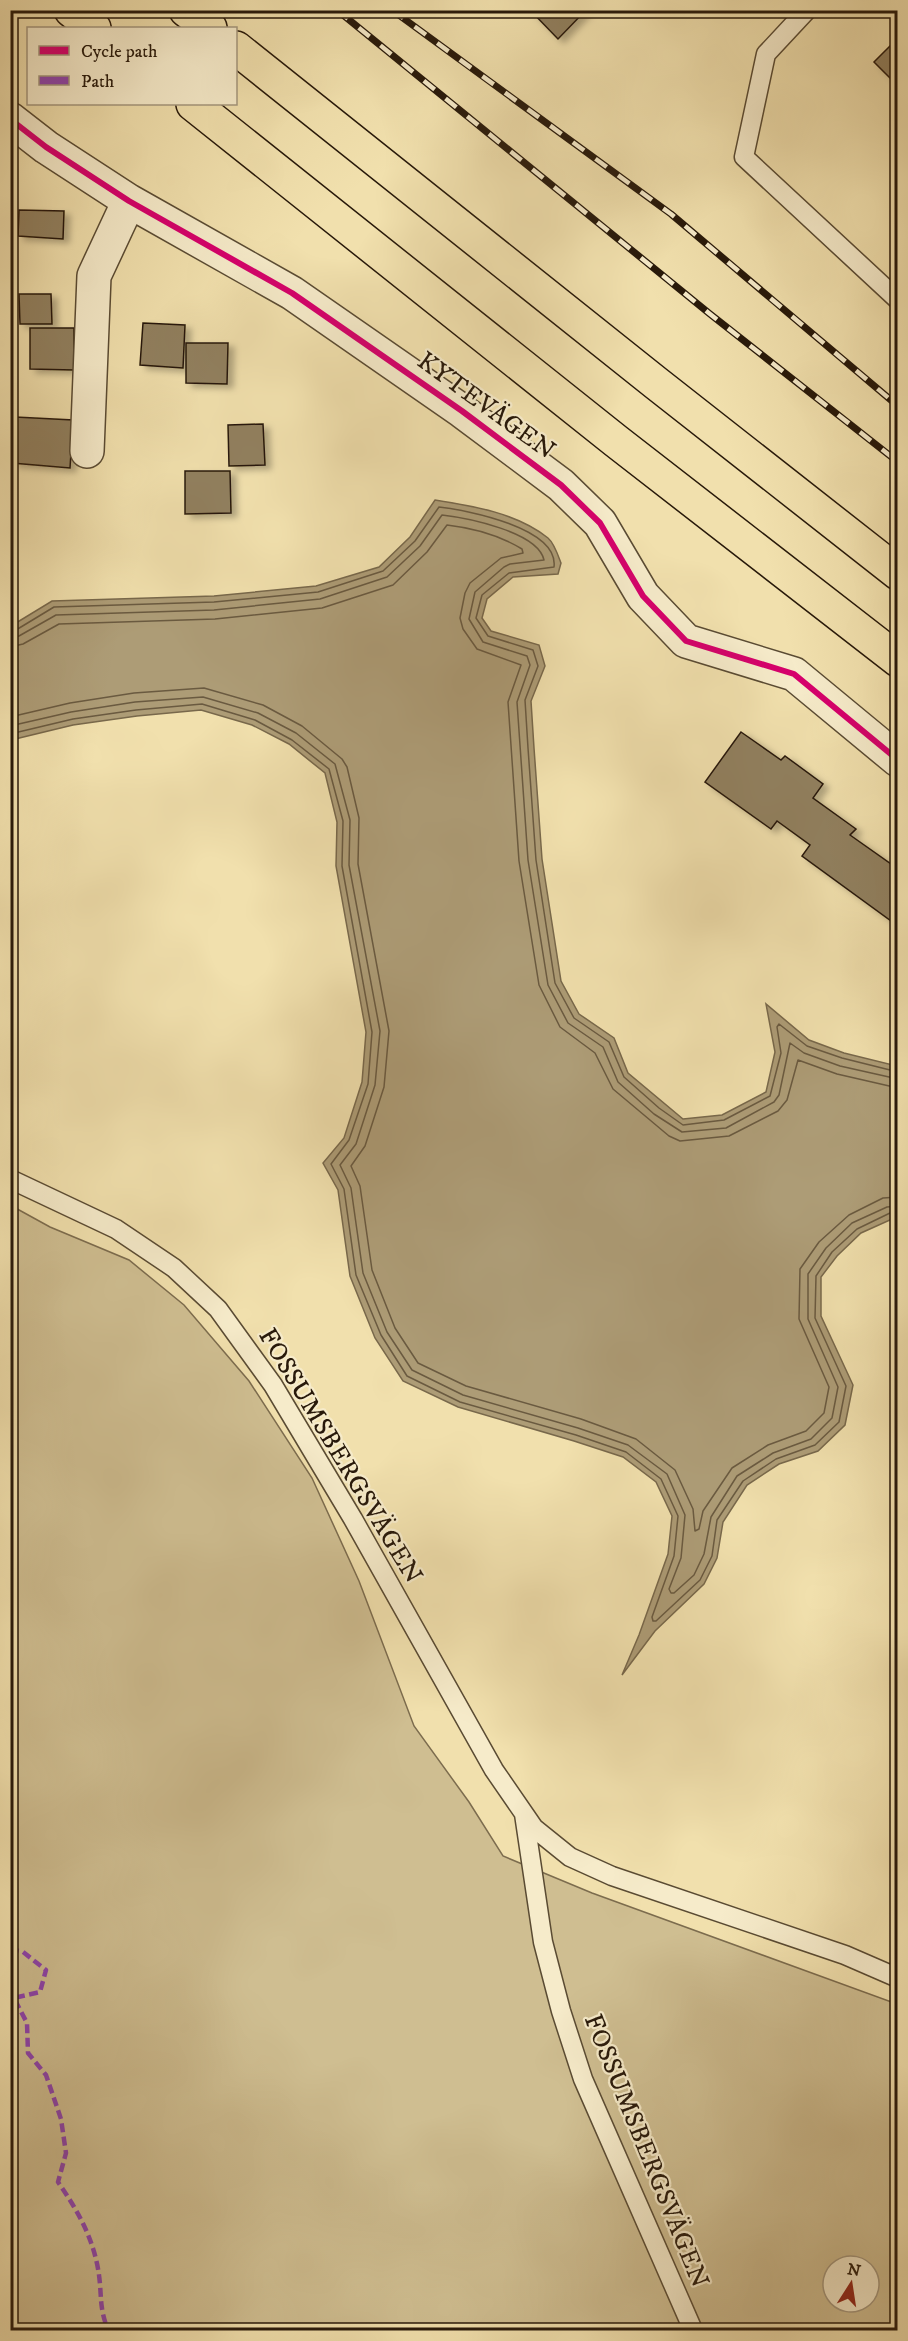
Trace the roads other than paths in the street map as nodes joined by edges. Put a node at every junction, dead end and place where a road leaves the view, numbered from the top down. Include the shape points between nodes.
1 (71, 10) edge
2 (186, 10) edge
3 (216, 10) edge
4 (807, 10) edge
5 (93, 27) edge
6 (209, 27) edge
7 (230, 27) edge
8 (237, 34) edge
9 (237, 49) edge
10 (270, 74) junction
11 (194, 105) edge
12 (10, 119) edge
13 (129, 201) junction
14 (897, 300) edge
15 (87, 451) dead end
16 (897, 573) edge
17 (897, 660) edge
18 (897, 760) edge
19 (10, 1179) edge
20 (523, 1813) junction
21 (897, 1978) edge
22 (693, 2331) edge

1 - 5 highway
2 - 6 highway
3 - 7 highway
4 - 14 lane via 766,54 744,157
8 - 10 highway
9 - 10 highway
10 - 16 highway
11 - 17 highway
12 - 13 street, KYTEVÄGEN
13 - 15 street via 94,276
13 - 18 street, KYTEVÄGEN via 292,293 561,485 600,524 643,596 686,641 794,674
19 - 20 lane, FOSSUMSBERGSVÄGEN via 116,1229 174,1268 218,1309 273,1385 494,1770
20 - 21 lane, FOSSUMSBERGSVÄGEN via 534,1828 570,1857 612,1876 845,1955
20 - 22 lane, FOSSUMSBERGSVÄGEN via 543,1942 579,2067

